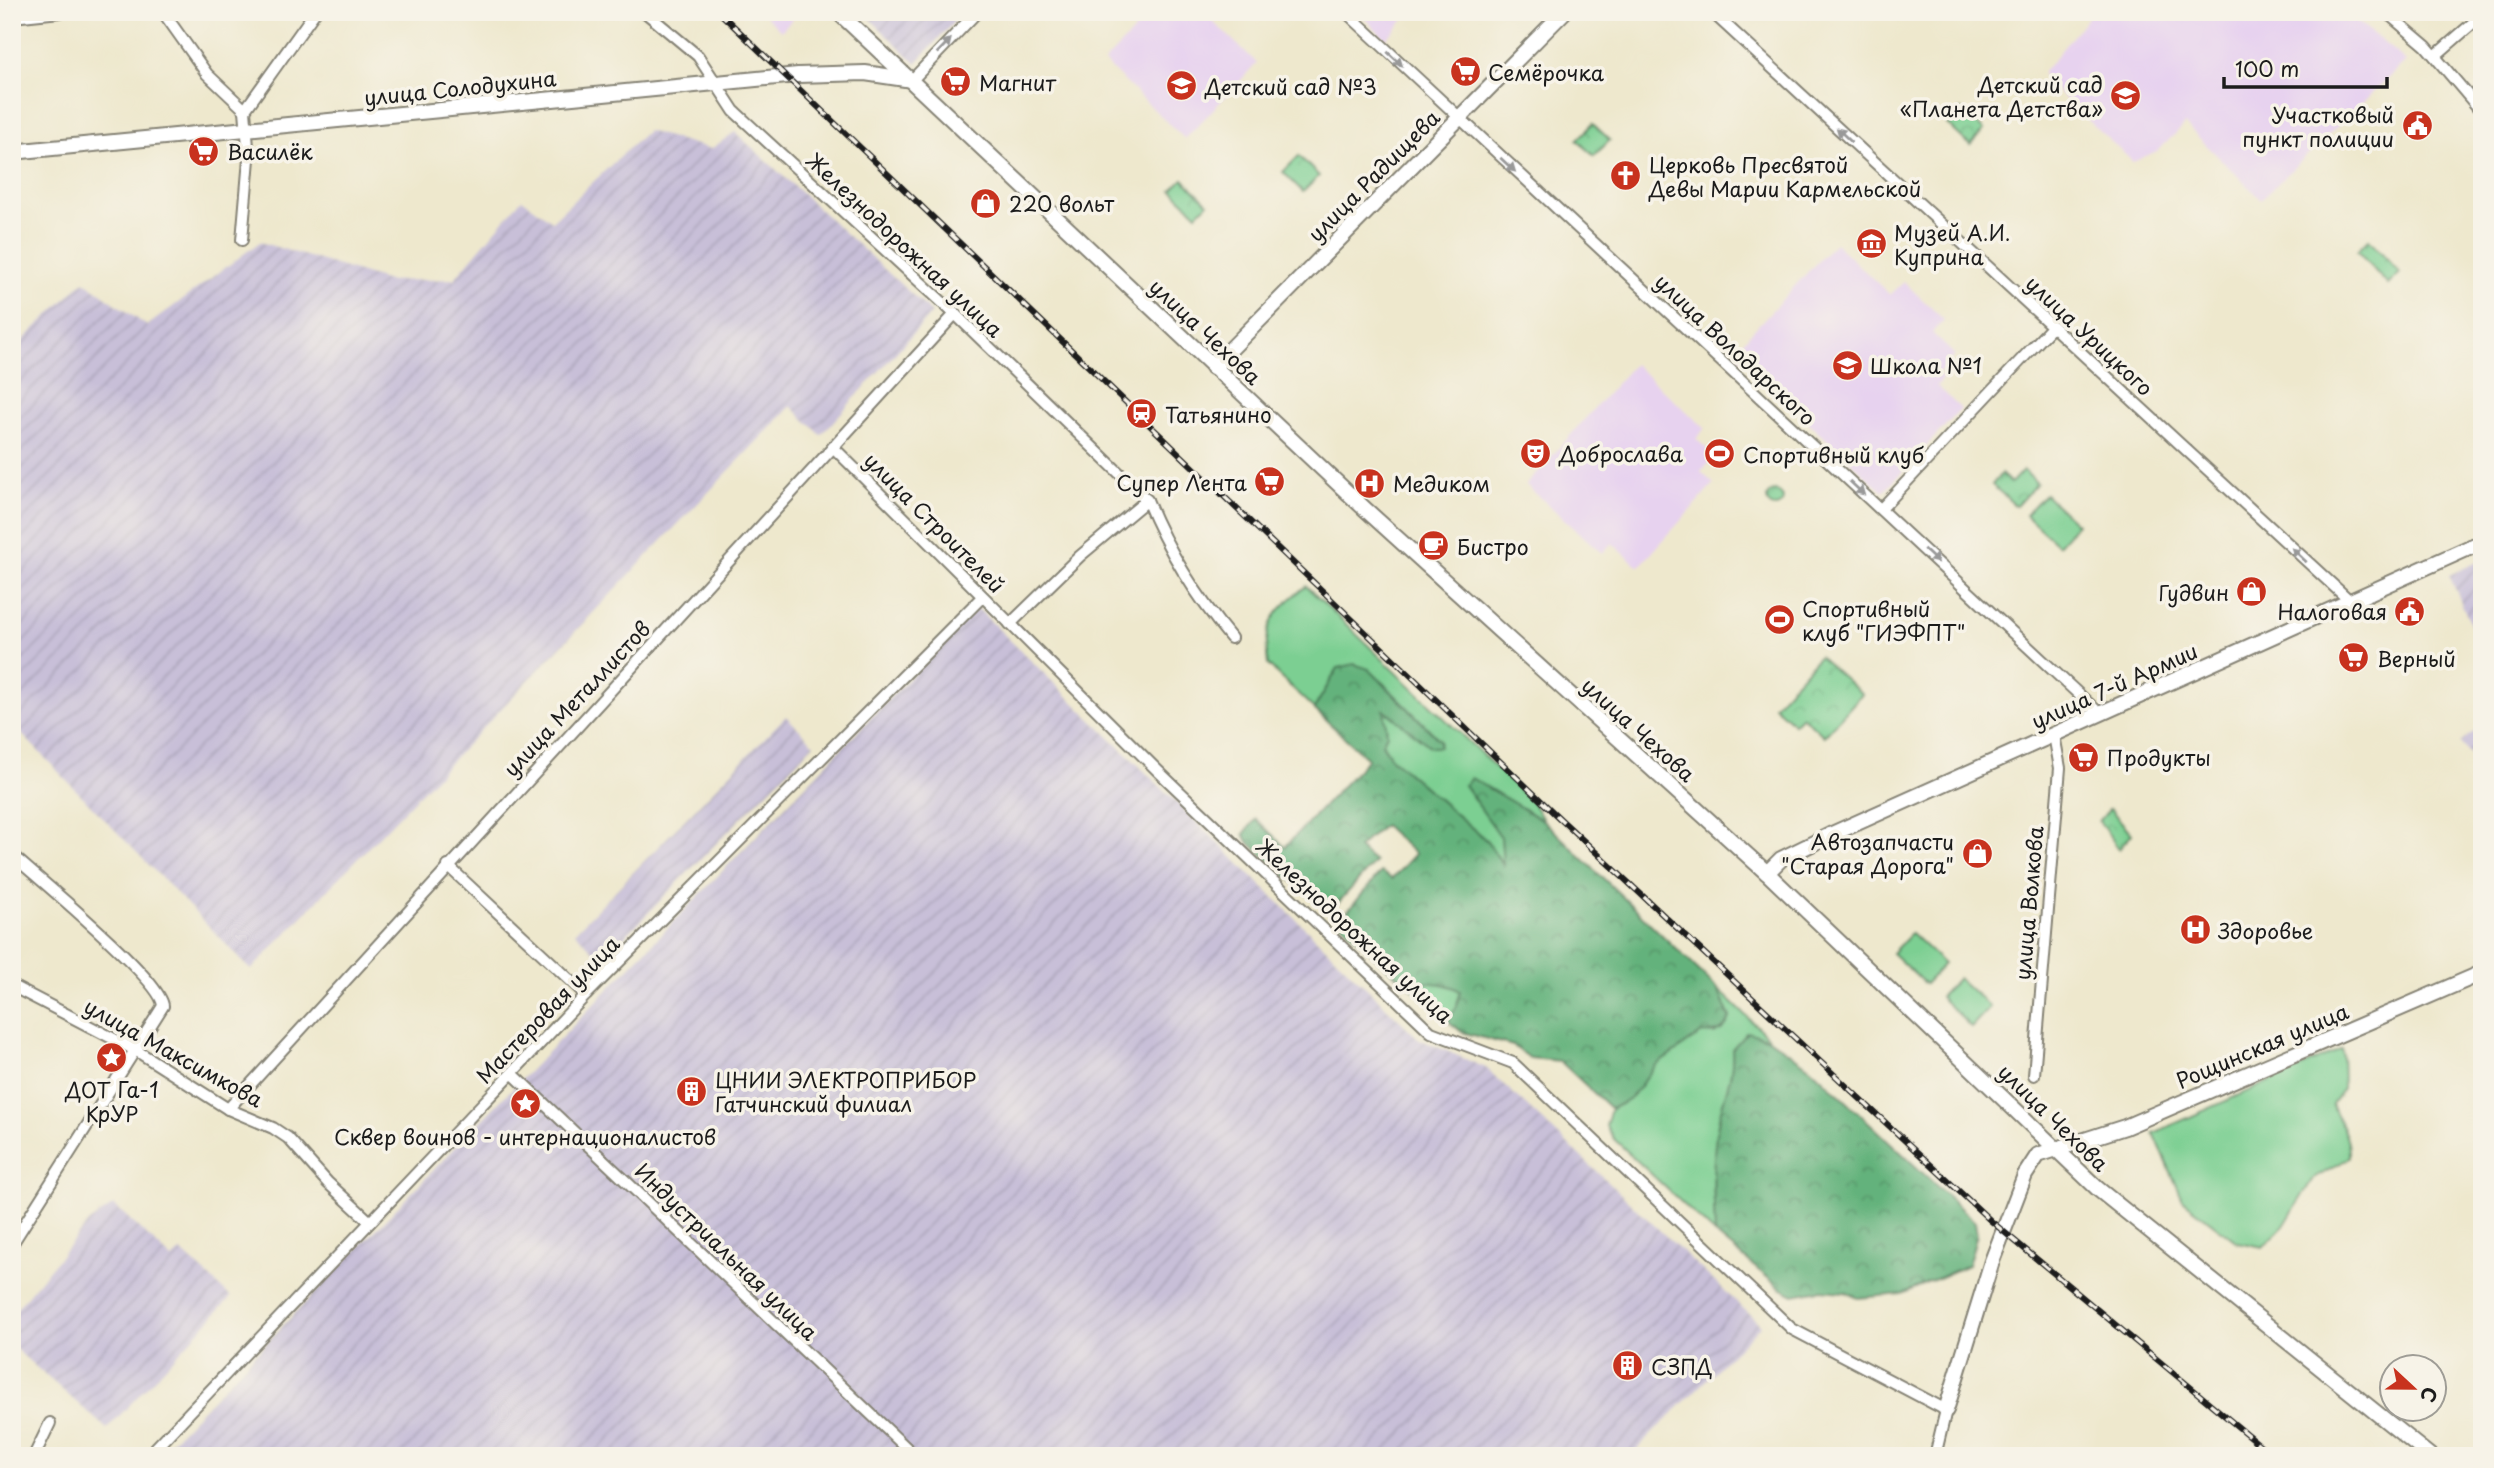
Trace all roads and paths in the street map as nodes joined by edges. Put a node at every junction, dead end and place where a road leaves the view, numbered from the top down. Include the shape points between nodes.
1 (60, 12) edge
2 (163, 12) edge
3 (315, 12) edge
4 (645, 12) edge
5 (838, 12) edge
6 (977, 12) edge
7 (1346, 12) edge
8 (1563, 12) edge
9 (1712, 12) edge
10 (2386, 12) edge
11 (2482, 15) edge
12 (12, 17) edge
13 (881, 52) junction
14 (2435, 56) junction
15 (865, 74) junction
16 (912, 80) junction
17 (716, 84) junction
18 (244, 110) junction
19 (2482, 112) edge
20 (1458, 119) junction
21 (246, 130) junction
22 (12, 152) edge
23 (242, 240) dead end
24 (955, 314) junction
25 (2052, 327) junction
26 (1213, 367) junction
27 (833, 447) junction
28 (1147, 500) junction
29 (1881, 509) junction
30 (2482, 542) edge
31 (982, 597) junction
32 (2350, 601) junction
33 (1010, 624) junction
34 (1231, 638) dead end
35 (2099, 713) junction
36 (2054, 735) junction
37 (12, 855) edge
38 (447, 866) junction
39 (1767, 873) junction
40 (2482, 973) edge
41 (12, 986) edge
42 (586, 995) junction
43 (137, 1051) junction
44 (513, 1074) junction
45 (2034, 1074) dead end
46 (228, 1109) junction
47 (2057, 1150) junction
48 (369, 1221) junction
49 (12, 1244) edge
50 (1946, 1410) junction
51 (50, 1423) dead end
52 (1933, 1453) edge
53 (153, 1454) edge
54 (34, 1456) edge
55 (915, 1456) edge
56 (2430, 1456) edge

1 - 12 street
2 - 18 street via 207,74
3 - 18 street
4 - 17 street, Железнодорожная улица via 698,56
5 - 13 street, улица Чехова
16 -> 6 street
7 -> 20 street, улица Володарского
8 - 20 street, улица Радищева
25 -> 9 street, улица Урицкого
10 - 14 street
11 - 14 street
13 - 15 street via 879,66
13 - 16 street, улица Чехова
14 - 19 street
15 - 16 street, улица Солодухина
15 - 17 street, улица Солодухина
16 - 26 street, улица Чехова
17 - 21 street, улица Солодухина
17 - 24 street, Железнодорожная улица via 734,111
18 - 21 street
20 - 26 street, улица Радищева
20 -> 29 street, улица Володарского
21 - 22 street, улица Солодухина
21 - 23 street via 249,159
24 - 27 street, улица Металлистов
24 - 28 street, Железнодорожная улица
25 - 29 street
32 -> 25 street, улица Урицкого
26 - 39 street, улица Чехова
27 - 31 street, улица Строителей
27 - 38 street, улица Металлистов
28 - 33 street via 1087,549
28 - 34 street, Железнодорожная улица via 1185,572
29 -> 35 street, улица Володарского
30 - 32 street, улица 7-й Армии
31 - 33 street, улица Строителей
31 - 42 street, Мастеровая улица
32 - 35 street, улица 7-й Армии
33 - 50 street, Железнодорожная улица via 1431,1032 1513,1063 1792,1329
35 - 36 street, улица 7-й Армии
36 - 39 street, улица 7-й Армии via 1830,835 1782,859
36 - 45 street, улица Волкова via 2060,768
37 - 43 street via 143,973 163,997 163,1006
38 - 42 street
38 - 46 street, улица Металлистов
39 - 47 street, улица Чехова
40 - 47 street, Рощинская улица via 2125,1127
41 - 43 street, улица Максимкова
42 - 44 street, Мастеровая улица
43 - 46 street, улица Максимкова
43 - 49 street
44 - 48 street, Мастеровая улица
44 - 55 street, Индустриальная улица
46 - 48 street, улица Максимкова via 288,1138 328,1184
47 - 50 street, Рощинская улица via 2031,1164 1992,1262
47 - 56 street, улица Чехова via 2109,1198
48 - 53 street, Мастеровая улица
50 - 52 street
51 - 54 street

